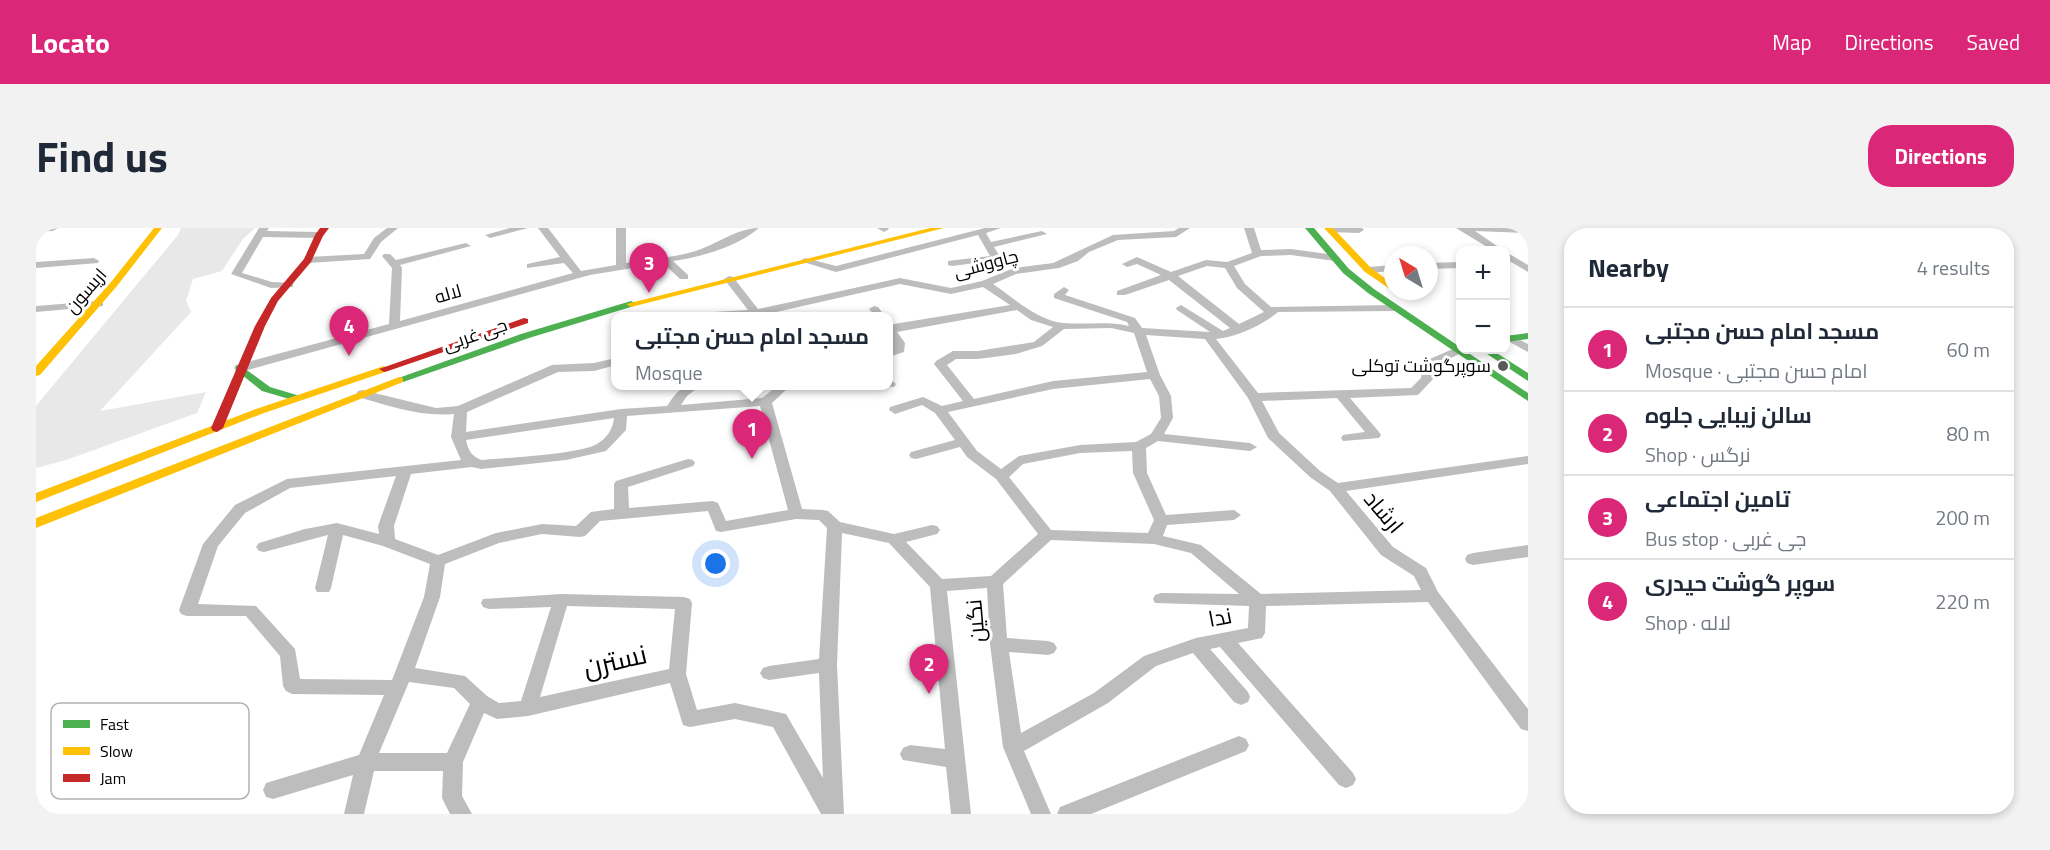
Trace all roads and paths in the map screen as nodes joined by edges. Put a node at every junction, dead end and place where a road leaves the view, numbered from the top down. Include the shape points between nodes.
1 (53, 228) edge
2 (158, 228) edge
3 (393, 228) edge
4 (523, 228) edge
5 (543, 228) edge
6 (621, 228) edge
7 (754, 228) edge
8 (885, 228) edge
9 (940, 228) edge
10 (996, 228) edge
11 (1185, 228) edge
12 (1249, 228) edge
13 (1309, 228) edge
14 (1462, 228) edge
15 (36, 229) edge
16 (1329, 229) edge
17 (1361, 229) edge
18 (1528, 230) edge
19 (262, 231) edge
20 (322, 232) edge
21 (981, 232) junction
22 (1042, 234) dead end
23 (490, 235) dead end
24 (1342, 242) junction
25 (988, 244) junction
26 (466, 246) dead end
27 (1491, 246) edge
28 (1257, 254) junction
29 (1335, 258) junction
30 (1510, 258) edge
31 (567, 259) junction
32 (308, 260) junction
33 (1187, 260) dead end
34 (94, 261) dead end
35 (667, 261) junction
36 (805, 261) junction
37 (1528, 261) edge
38 (952, 263) dead end
39 (1127, 264) dead end
40 (36, 265) edge
41 (1201, 265) junction
42 (1228, 265) junction
43 (1456, 265) edge
44 (531, 266) dead end
45 (621, 266) junction
46 (1438, 266) edge
47 (1384, 269) edge
48 (1528, 269) edge
49 (1368, 270) junction
50 (579, 274) junction
51 (1171, 276) junction
52 (684, 277) junction
53 (729, 279) junction
54 (1384, 282) edge
55 (985, 283) junction
56 (289, 285) junction
57 (1064, 291) dead end
58 (1121, 293) dead end
59 (600, 299) dead end
60 (1409, 300) edge
61 (99, 304) junction
62 (1018, 307) junction
63 (1181, 308) dead end
64 (1393, 308) junction
65 (36, 309) edge
66 (754, 312) edge
67 (769, 312) edge
68 (1270, 313) junction
69 (536, 317) dead end
70 (1434, 317) dead end
71 (1061, 326) junction
72 (395, 327) junction
73 (893, 328) edge
74 (1239, 329) junction
75 (1139, 331) junction
76 (893, 335) edge
77 (1215, 335) junction
78 (1528, 336) edge
79 (1510, 339) edge
80 (1510, 340) edge
81 (1456, 348) edge
82 (1528, 349) edge
83 (1456, 351) edge
84 (893, 353) edge
85 (1465, 354) edge
86 (1492, 354) edge
87 (611, 362) edge
88 (240, 368) junction
89 (36, 373) edge
90 (1154, 375) junction
91 (1528, 378) edge
92 (687, 390) edge
93 (779, 390) edge
94 (1339, 393) junction
95 (362, 394) junction
96 (1254, 397) junction
97 (296, 398) junction
98 (1528, 398) edge
99 (765, 402) junction
100 (972, 404) junction
101 (461, 410) junction
102 (671, 410) junction
103 (940, 410) junction
104 (895, 411) dead end
105 (621, 413) junction
106 (217, 428) junction
107 (458, 437) junction
108 (1156, 437) junction
109 (1348, 438) dead end
110 (963, 442) junction
111 (1139, 446) junction
112 (1250, 447) dead end
113 (916, 455) dead end
114 (1528, 460) edge
115 (470, 463) junction
116 (688, 463) dead end
117 (405, 470) junction
118 (1001, 476) junction
119 (1335, 488) junction
120 (36, 498) edge
121 (622, 514) junction
122 (796, 514) junction
123 (1234, 515) dead end
124 (829, 520) junction
125 (1161, 520) junction
126 (36, 523) edge
127 (337, 528) junction
128 (932, 530) dead end
129 (1047, 535) junction
130 (894, 538) junction
131 (1154, 539) junction
132 (388, 542) junction
133 (264, 547) dead end
134 (1528, 551) edge
135 (1473, 559) dead end
136 (438, 561) junction
137 (995, 582) junction
138 (938, 585) junction
139 (323, 588) dead end
140 (1432, 596) junction
141 (1161, 599) dead end
142 (561, 600) junction
143 (1258, 600) junction
144 (489, 603) dead end
145 (1224, 640) junction
146 (999, 644) junction
147 (1196, 645) junction
148 (1048, 648) dead end
149 (828, 665) junction
150 (769, 673) dead end
151 (677, 674) junction
152 (400, 681) junction
153 (1241, 697) dead end
154 (480, 702) junction
155 (528, 708) junction
156 (1527, 719) edge
157 (1239, 745) dead end
158 (1013, 747) junction
159 (910, 754) dead end
160 (956, 759) junction
161 (366, 762) junction
162 (453, 762) junction
163 (1346, 779) dead end
164 (273, 790) dead end
165 (354, 814) edge
166 (462, 814) edge
167 (833, 814) edge
168 (961, 814) edge
169 (1041, 814) edge
170 (1067, 814) edge

1 - 15 street
2 - 61 main road, اریسون
3 - 32 street via 377,240 367,257
4 - 23 street
5 - 31 street
6 - 45 street
7 - 35 street, لاله via 719,246
8 - 52 main road
9 - 36 main road, جی غربی
10 - 21 street
11 - 55 street, چاووشی via 1176,234 1116,237 1055,266 1014,271
12 - 28 street
13 - 29 main road
14 - 18 street
14 - 27 street
16 - 17 street
16 - 24 main road
17 - 24 street
19 - 20 street
19 - 56 street via 236,274 271,285
20 - 32 main road
21 - 25 street
21 - 36 street via 836,269
22 - 25 street
24 - 49 main road
25 - 38 street via 996,258
26 - 72 street via 391,260 397,268 392,310
28 - 29 street via 1291,252
28 - 42 street
29 - 64 main road
30 - 37 street
30 - 48 street
31 - 44 street
31 - 50 street
32 - 56 main road
33 - 41 street
34 - 40 street
35 - 45 street, لاله
35 - 52 street
36 - 53 main road, جی غربی
39 - 51 street via 1137,260
41 - 42 street
41 - 51 street
42 - 68 street via 1241,286
43 - 46 street
45 - 50 street, لاله
47 - 49 street
49 - 54 main road
50 - 72 street, لاله
51 - 58 street
51 - 74 street
52 - 59 main road
53 - 66 street
53 - 95 main road, جی غربی via 596,315
55 - 62 street
55 - 67 street, چاووشی via 951,291 900,281
56 - 88 main road via 274,300
57 - 75 street via 1058,296 1131,320
60 - 70 main road
61 - 65 street
61 - 89 main road, اریسون
62 - 71 street via 1035,318
62 - 73 street
63 - 77 street, ارشاد
64 - 68 street via 1276,309
64 - 81 main road
68 - 74 street
69 - 97 main road, جی غربی
71 - 75 street via 1111,326
71 - 100 street via 1038,344 953,355 940,364
72 - 88 street, لاله
74 - 77 street
75 - 77 street
75 - 90 street
76 - 84 street via 899,344 898,352
77 - 96 street, ارشاد
78 - 79 main road
80 - 82 street
83 - 94 street via 1427,365 1427,379 1414,392
85 - 98 main road
86 - 91 main road
87 - 101 street via 594,367 556,368
88 - 97 main road via 266,389
88 - 106 main road
90 - 100 street via 1053,385
90 - 108 street via 1165,396 1167,418
92 - 102 street
93 - 99 street
94 - 96 street
94 - 109 street via 1374,435
95 - 101 street via 436,412
95 - 126 main road, جی غربی
96 - 119 street, ارشاد via 1273,435
97 - 106 main road, جی غربی
99 - 102 street
99 - 122 street
100 - 103 street
101 - 107 street
102 - 105 street
103 - 104 street via 923,401
103 - 110 street
105 - 107 street
105 - 115 street via 619,430 601,448 507,463
106 - 120 main road, جی غربی
107 - 115 street
108 - 111 street
108 - 112 street
110 - 113 street
110 - 118 street
111 - 118 street via 1080,449 1020,460
111 - 125 street via 1140,473
114 - 119 street
115 - 117 street
116 - 121 street via 621,484
117 - 132 street via 386,526
117 - 152 street, نسترن via 287,484 240,509 211,544 187,610 250,610 290,654 292,686
118 - 129 street
119 - 140 street, ارشاد via 1387,551 1420,572
121 - 122 street via 713,506 721,527
121 - 136 street via 596,516 580,532 542,530 496,538
122 - 124 street
123 - 125 street
124 - 130 street
124 - 149 street
125 - 131 street
127 - 132 street
127 - 133 street
127 - 139 street
128 - 130 street
129 - 131 street
129 - 137 street, نگین
130 - 138 street
131 - 143 street via 1196,549
132 - 136 street
134 - 135 street
136 - 152 street via 432,597
137 - 138 street
137 - 146 street, نگین
138 - 160 street
140 - 143 street, ندا
140 - 156 street, ارشاد
141 - 143 street
142 - 144 street
142 - 151 street via 684,603
142 - 155 street
143 - 145 street, ندا via 1256,633
145 - 147 street, ندا
145 - 163 street
146 - 148 street
146 - 158 street, نگین
147 - 153 street
147 - 158 street, ندا via 1150,661 1101,698
149 - 150 street
149 - 167 street
151 - 155 street, نسترن
151 - 167 street, نسترن via 690,718 735,711 779,720
152 - 154 street, نسترن via 459,681
152 - 161 street
154 - 155 street, نسترن via 497,711
154 - 162 street
157 - 170 street
158 - 169 street, نگین
159 - 160 street
160 - 168 street
161 - 162 street
161 - 164 street
161 - 165 street
162 - 166 street via 452,798

